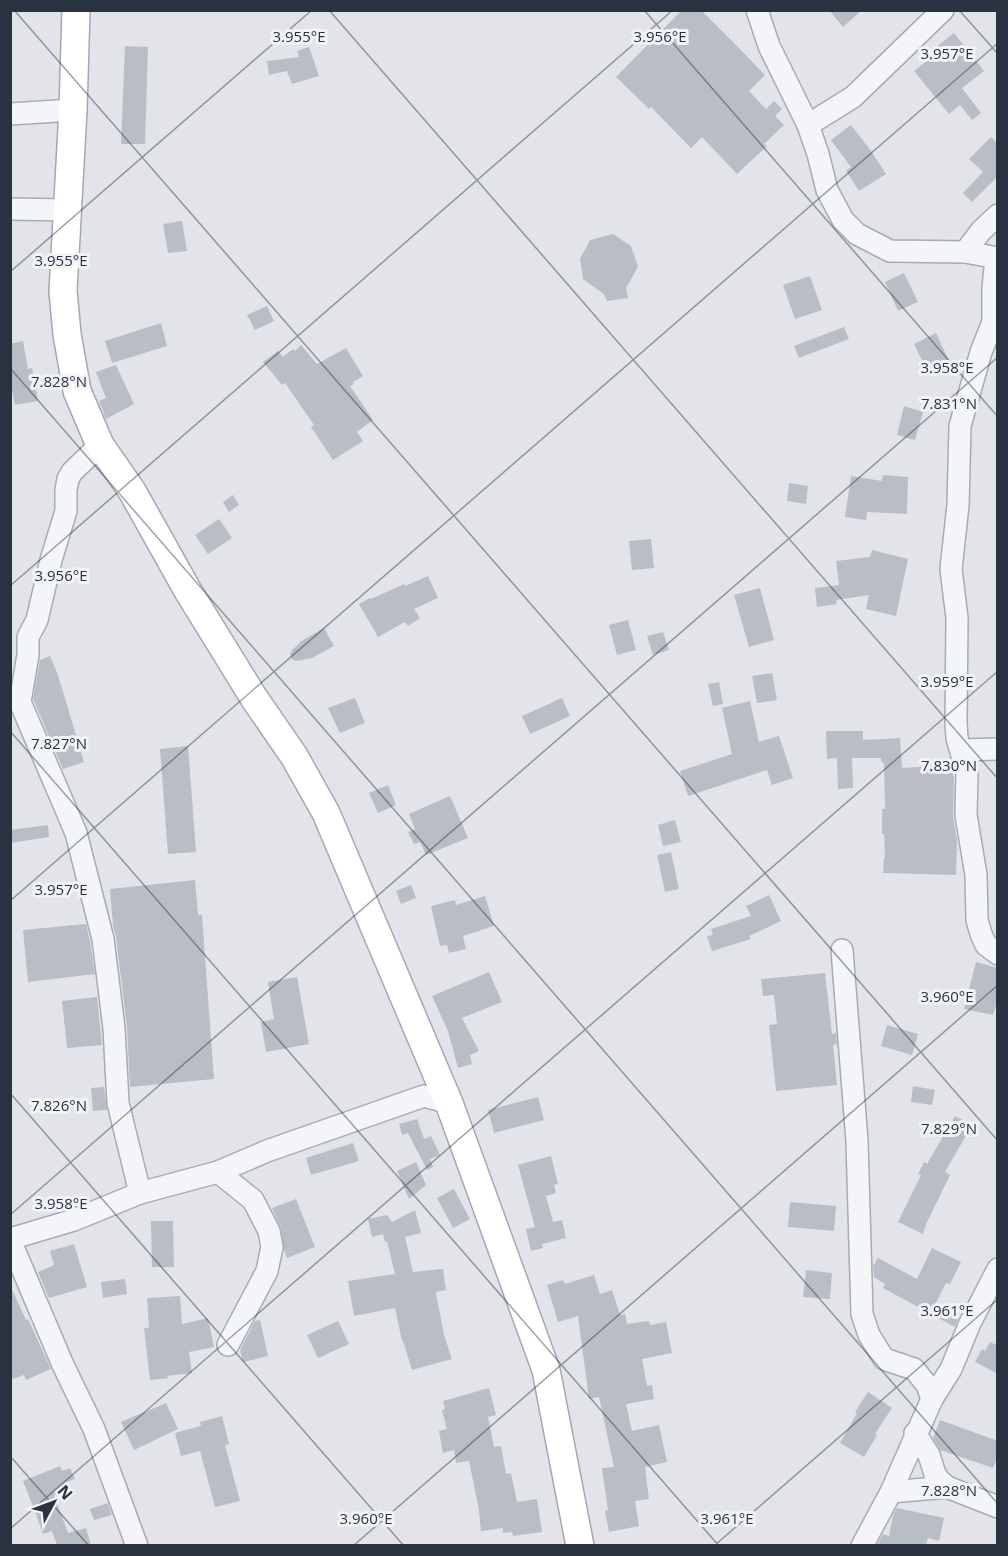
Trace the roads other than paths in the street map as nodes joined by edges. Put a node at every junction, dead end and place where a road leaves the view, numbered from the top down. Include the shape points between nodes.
1 (76, 10) edge
2 (757, 10) edge
3 (943, 10) edge
4 (73, 110) junction
5 (10, 114) edge
6 (808, 125) junction
7 (10, 209) edge
8 (68, 210) junction
9 (998, 214) edge
10 (965, 252) junction
11 (997, 258) edge
12 (100, 445) junction
13 (37, 620) junction
14 (10, 631) edge
15 (998, 749) edge
16 (961, 750) junction
17 (842, 950) dead end
18 (998, 954) edge
19 (449, 1103) junction
20 (218, 1172) junction
21 (140, 1193) junction
22 (10, 1240) edge
23 (998, 1269) edge
24 (228, 1345) dead end
25 (932, 1399) junction
26 (915, 1433) junction
27 (947, 1487) junction
28 (891, 1492) junction
29 (998, 1507) edge
30 (137, 1545) edge
31 (579, 1545) edge
32 (862, 1545) edge

1 - 4 main road
2 - 6 street via 769,46
3 - 6 street via 854,97
4 - 5 street
4 - 8 main road
6 - 10 street via 827,190 843,220 857,234 890,251
7 - 8 street
8 - 12 main road via 63,291 68,334 77,391
9 - 10 street
10 - 11 street
11 - 16 street via 993,322 960,426 951,569 957,618 956,723
12 - 13 street via 69,479 66,511
12 - 19 main road via 132,491 188,591 326,813
13 - 14 street
13 - 21 street via 28,638 20,702 75,833 103,939 118,1103
15 - 16 street
16 - 18 street via 967,773 966,815 976,875 977,920 986,945
17 - 25 street via 857,1141 862,1314 884,1359 914,1370 927,1385
19 - 20 street via 424,1096
19 - 31 main road via 546,1370
20 - 21 street
20 - 24 street via 253,1200 269,1231 272,1247 267,1272
21 - 22 street
22 - 30 street via 94,1429
23 - 25 street via 951,1369
25 - 26 street
26 - 27 street via 935,1474
26 - 28 street
27 - 28 street
27 - 29 street
28 - 32 street

